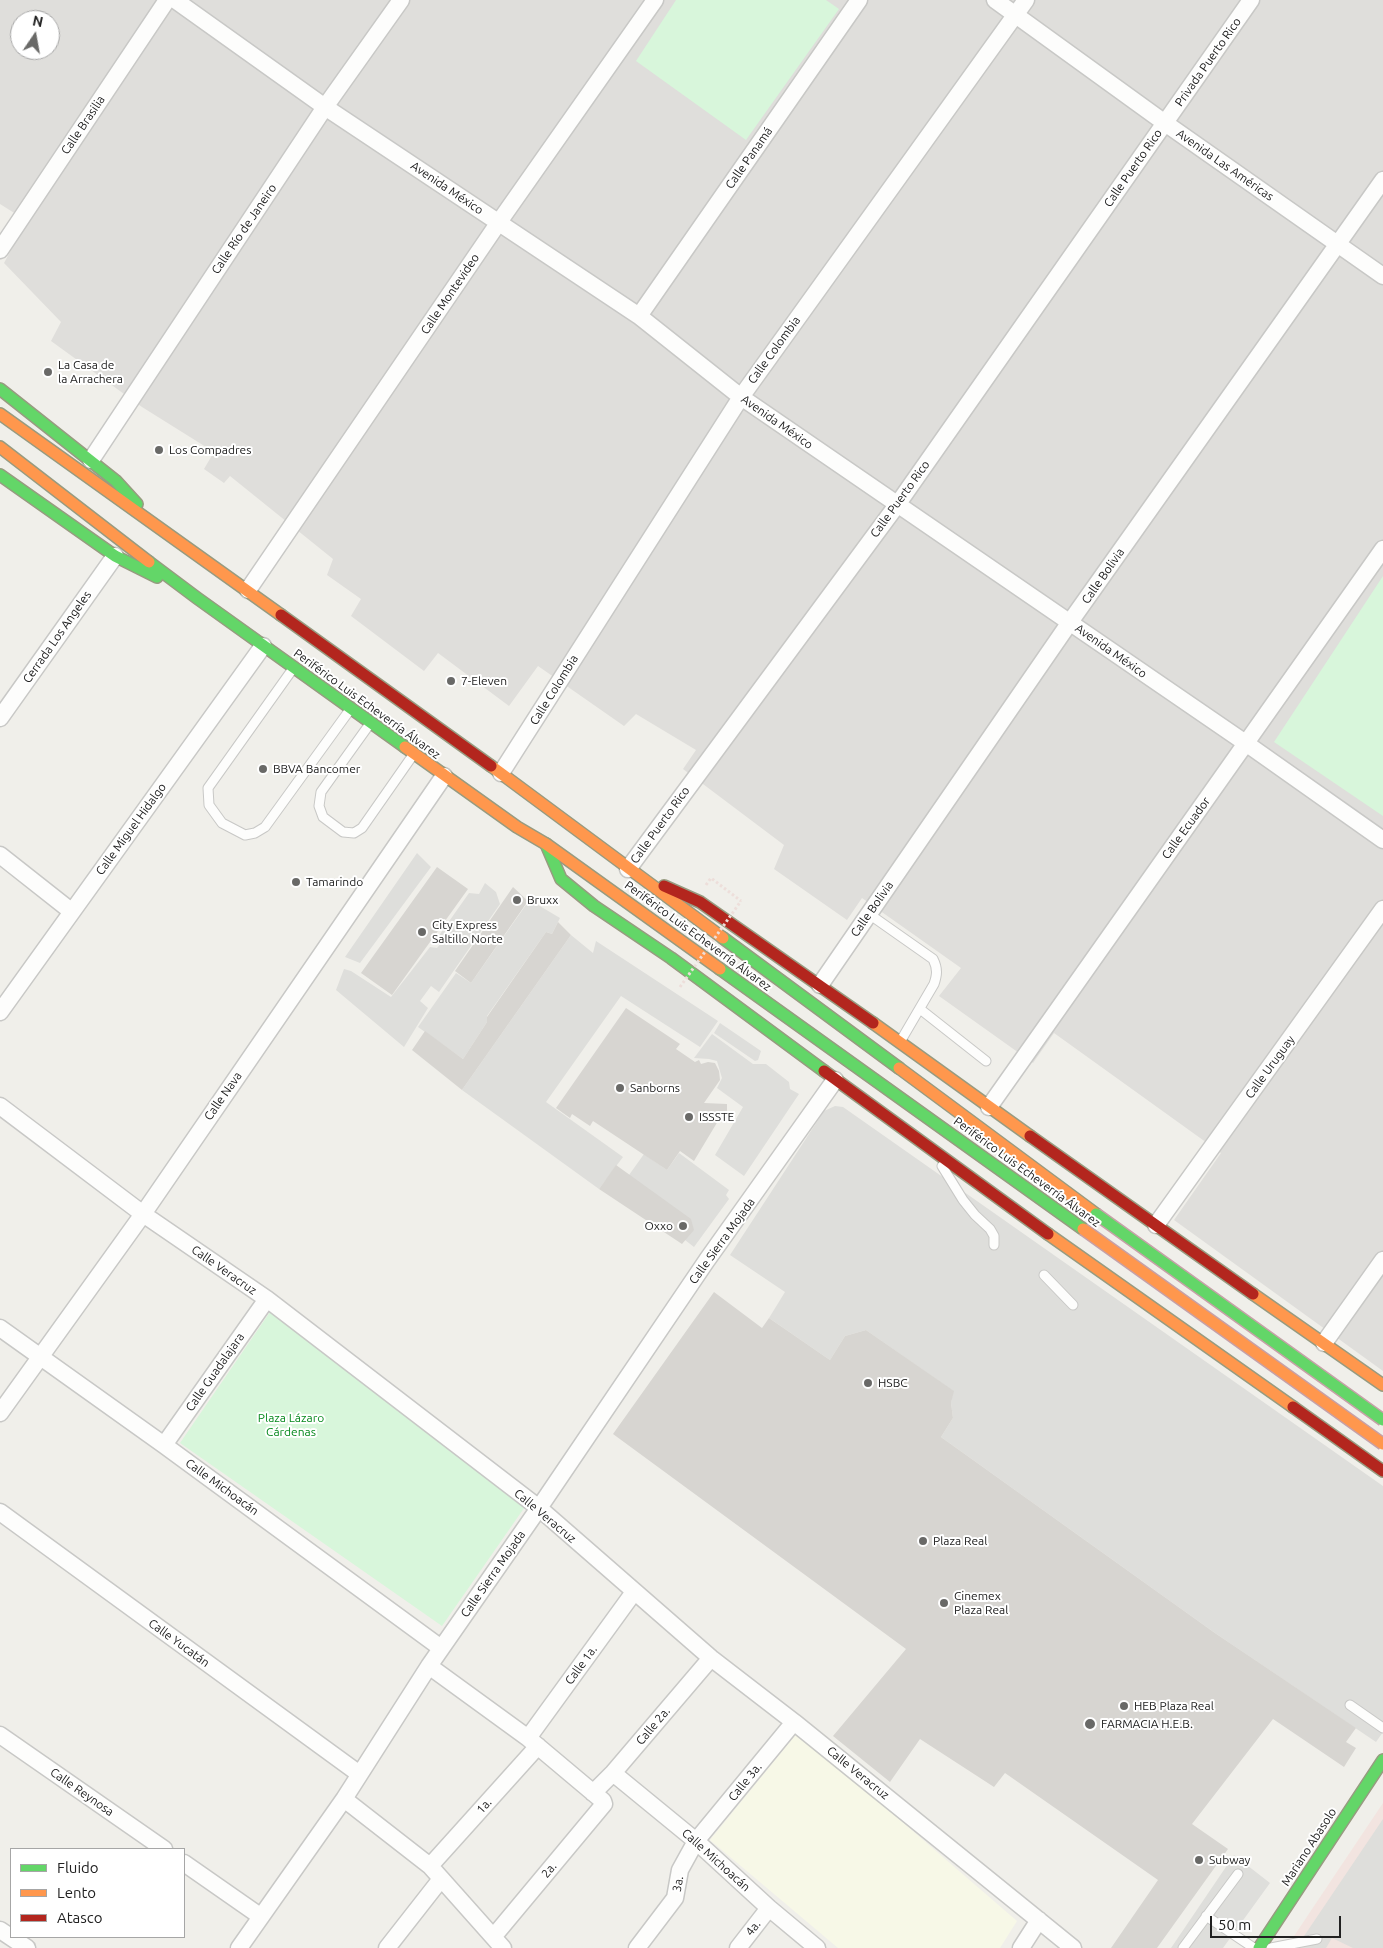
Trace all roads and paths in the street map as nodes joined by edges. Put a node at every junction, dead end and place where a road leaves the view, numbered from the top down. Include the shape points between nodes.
1 (167, 0) edge
2 (175, 0) edge
3 (401, 0) edge
4 (655, 0) edge
5 (859, 0) edge
6 (995, 0) edge
7 (1026, 0) edge
8 (1251, 0) edge
9 (1016, 15) junction
10 (326, 107) junction
11 (1165, 123) junction
12 (1383, 180) edge
13 (498, 222) junction
14 (1338, 244) junction
15 (0, 250) edge
16 (1383, 276) edge
17 (639, 316) junction
18 (0, 389) edge
19 (741, 397) junction
20 (0, 414) edge
21 (0, 447) edge
22 (90, 460) junction
23 (0, 475) edge
24 (897, 505) junction
25 (143, 514) junction
26 (1383, 549) edge
27 (114, 556) junction
28 (248, 590) junction
29 (197, 598) junction
30 (1070, 622) junction
31 (262, 646) junction
32 (293, 668) junction
33 (350, 708) junction
34 (0, 718) edge
35 (371, 723) junction
36 (1247, 744) junction
37 (414, 754) junction
38 (501, 773) junction
39 (444, 776) junction
40 (1383, 840) edge
41 (546, 844) junction
42 (0, 855) edge
43 (628, 868) junction
44 (642, 878) junction
45 (741, 901) dead end
46 (1383, 909) edge
47 (71, 911) junction
48 (869, 914) junction
49 (820, 985) junction
50 (680, 987) dead end
51 (920, 1009) junction
52 (0, 1012) edge
53 (899, 1042) junction
54 (986, 1061) dead end
55 (835, 1080) junction
56 (0, 1106) edge
57 (989, 1107) junction
58 (933, 1150) junction
59 (144, 1214) junction
60 (1156, 1225) junction
61 (1135, 1228) dead end
62 (994, 1245) dead end
63 (1070, 1250) junction
64 (1383, 1260) edge
65 (1197, 1268) dead end
66 (1044, 1275) dead end
67 (266, 1299) junction
68 (1073, 1305) dead end
69 (1152, 1308) junction
70 (0, 1328) edge
71 (1318, 1352) junction
72 (40, 1356) junction
73 (1383, 1385) edge
74 (0, 1413) edge
75 (1383, 1420) edge
76 (164, 1444) junction
77 (1383, 1444) edge
78 (1383, 1471) edge
79 (539, 1508) junction
80 (0, 1512) edge
81 (634, 1592) junction
82 (441, 1648) junction
83 (711, 1658) junction
84 (429, 1666) junction
85 (1350, 1705) dead end
86 (794, 1722) junction
87 (1383, 1728) edge
88 (0, 1735) edge
89 (533, 1742) junction
90 (1383, 1760) edge
91 (358, 1773) junction
92 (613, 1773) junction
93 (599, 1798) junction
94 (344, 1799) junction
95 (696, 1841) junction
96 (163, 1848) edge
97 (185, 1864) edge
98 (435, 1873) junction
99 (1238, 1874) dead end
100 (769, 1908) junction
101 (260, 1916) junction
102 (1206, 1916) junction
103 (1039, 1920) junction
104 (12, 1938) edge
105 (1318, 1939) dead end
106 (499, 1942) edge
107 (27, 1948) edge
108 (239, 1948) edge
109 (387, 1948) edge
110 (637, 1948) edge
111 (738, 1948) edge
112 (817, 1948) edge
113 (1021, 1948) edge
114 (1073, 1948) edge
115 (1183, 1948) edge
116 (1254, 1948) edge
117 (1259, 1948) edge
118 (1271, 1948) edge

1 - 15 street, Calle Brasilia
2 - 10 street, Avenida México
3 - 10 street, Calle Río de Janeiro
4 - 13 street, Calle Montevideo
5 - 17 street, Calle Panamá
6 - 9 street, Avenida Las Américas
7 - 9 street, Calle Colombia
8 - 11 street, Privada Puerto Rico
9 - 11 street, Avenida Las Américas
9 - 19 street, Calle Colombia
10 - 13 street, Avenida México
10 - 22 street, Calle Río de Janeiro
11 - 14 street, Avenida Las Américas
11 - 24 street, Calle Puerto Rico
12 - 14 street, Calle Bolivia
13 - 17 street, Avenida México
13 - 28 street, Calle Montevideo
14 - 16 street, Avenida Las Américas
14 - 30 street, Calle Bolivia
17 - 19 street, Avenida México
18 - 22 main road, Periférico Luis Echeverría Álvarez
19 - 24 street, Avenida México
19 - 38 street, Calle Colombia
20 - 25 main road, Periférico Luis Echeverría Álvarez
21 - 29 main road, Periférico Luis Echeverría Álvarez
22 - 25 main road, Periférico Luis Echeverría Álvarez via 132,497
23 - 27 main road
24 - 30 street, Avenida México
24 - 43 street, Calle Puerto Rico
25 - 28 main road, Periférico Luis Echeverría Álvarez
26 - 36 street, Calle Ecuador
27 - 29 main road
27 - 34 street, Cerrada Los Angeles
28 - 38 main road, Periférico Luis Echeverría Álvarez
29 - 31 main road, Periférico Luis Echeverría Álvarez
30 - 36 street, Avenida México
30 - 48 street, Calle Bolivia
31 - 32 main road, Periférico Luis Echeverría Álvarez
31 - 47 street, Calle Miguel Hidalgo
32 - 33 main road, Periférico Luis Echeverría Álvarez
32 - 33 lane via 208,788 210,805 222,823 245,835 265,827
33 - 35 main road, Periférico Luis Echeverría Álvarez
35 - 37 main road, Periférico Luis Echeverría Álvarez
35 - 37 lane via 322,792 319,806 323,817 335,827 354,833 362,828
36 - 40 street, Avenida México
36 - 57 street, Calle Ecuador
37 - 39 main road, Periférico Luis Echeverría Álvarez
38 - 43 main road, Periférico Luis Echeverría Álvarez
39 - 41 main road, Periférico Luis Echeverría Álvarez
39 - 59 street, Calle Nava
41 - 55 main road via 560,879
41 - 77 main road, Periférico Luis Echeverría Álvarez, bridge
42 - 47 street
43 - 44 main road, Periférico Luis Echeverría Álvarez
44 - 49 main road via 700,902
44 - 75 main road, Periférico Luis Echeverría Álvarez, bridge via 1096,1214
45 - 50 path, bridge
46 - 60 street, Calle Uruguay
47 - 52 street, Calle Miguel Hidalgo
48 - 49 street, Calle Bolivia
48 - 51 lane via 933,959 937,975
49 - 53 main road
51 - 53 lane
51 - 54 lane
53 - 57 main road
55 - 58 main road
55 - 79 street, Calle Sierra Mojada via 707,1260
56 - 59 street, Calle Veracruz
57 - 60 main road
58 - 62 lane via 954,1188 990,1229
58 - 63 main road
59 - 67 street, Calle Veracruz
59 - 72 street, Calle Nava
60 - 71 main road
61 - 63 main road via 1118,1226 1104,1229 1084,1238
63 - 69 main road
64 - 71 street
65 - 71 main road via 1307,1341
66 - 68 lane
67 - 76 street, Calle Guadalajara
67 - 79 street, Calle Veracruz
69 - 71 main road via 1169,1308 1192,1318 1292,1381 1301,1376
69 - 78 main road
70 - 72 street, Calle Michoacán
71 - 73 main road
72 - 74 street, Calle Nava
72 - 76 street, Calle Michoacán
76 - 82 street, Calle Michoacán
79 - 81 street, Calle Veracruz
79 - 82 street, Calle Sierra Mojada
80 - 91 street, Calle Yucatán
81 - 83 street, Calle Veracruz
81 - 89 street, Calle 1a.
82 - 84 street, Calle Sierra Mojada
83 - 86 street, Calle Veracruz
83 - 92 street, Calle 2a.
84 - 89 street
84 - 91 street, Calle Sierra Mojada
85 - 87 lane
86 - 95 street, Calle 3a.
86 - 103 street, Calle Veracruz
88 - 96 street, Calle Reynosa
89 - 93 street
89 - 98 street, 1a.
90 - 117 main road, Mariano Abasolo
91 - 94 street, Calle Sierra Mojada
92 - 93 street, Calle 2a.
92 - 95 street, Calle Michoacán
93 - 106 street, 2a.
94 - 98 street
94 - 101 street, Calle Sierra Mojada
95 - 100 street, Calle Michoacán
95 - 110 street, 3a. via 680,1870 675,1898
97 - 101 street
98 - 106 street
98 - 109 street, 1a.
99 - 102 lane
100 - 111 street, 4a.
100 - 112 street, Calle Michoacán
101 - 108 street, Calle Sierra Mojada
102 - 115 lane
102 - 116 lane
103 - 113 street
103 - 114 street, Calle Veracruz
104 - 107 street
105 - 118 lane

